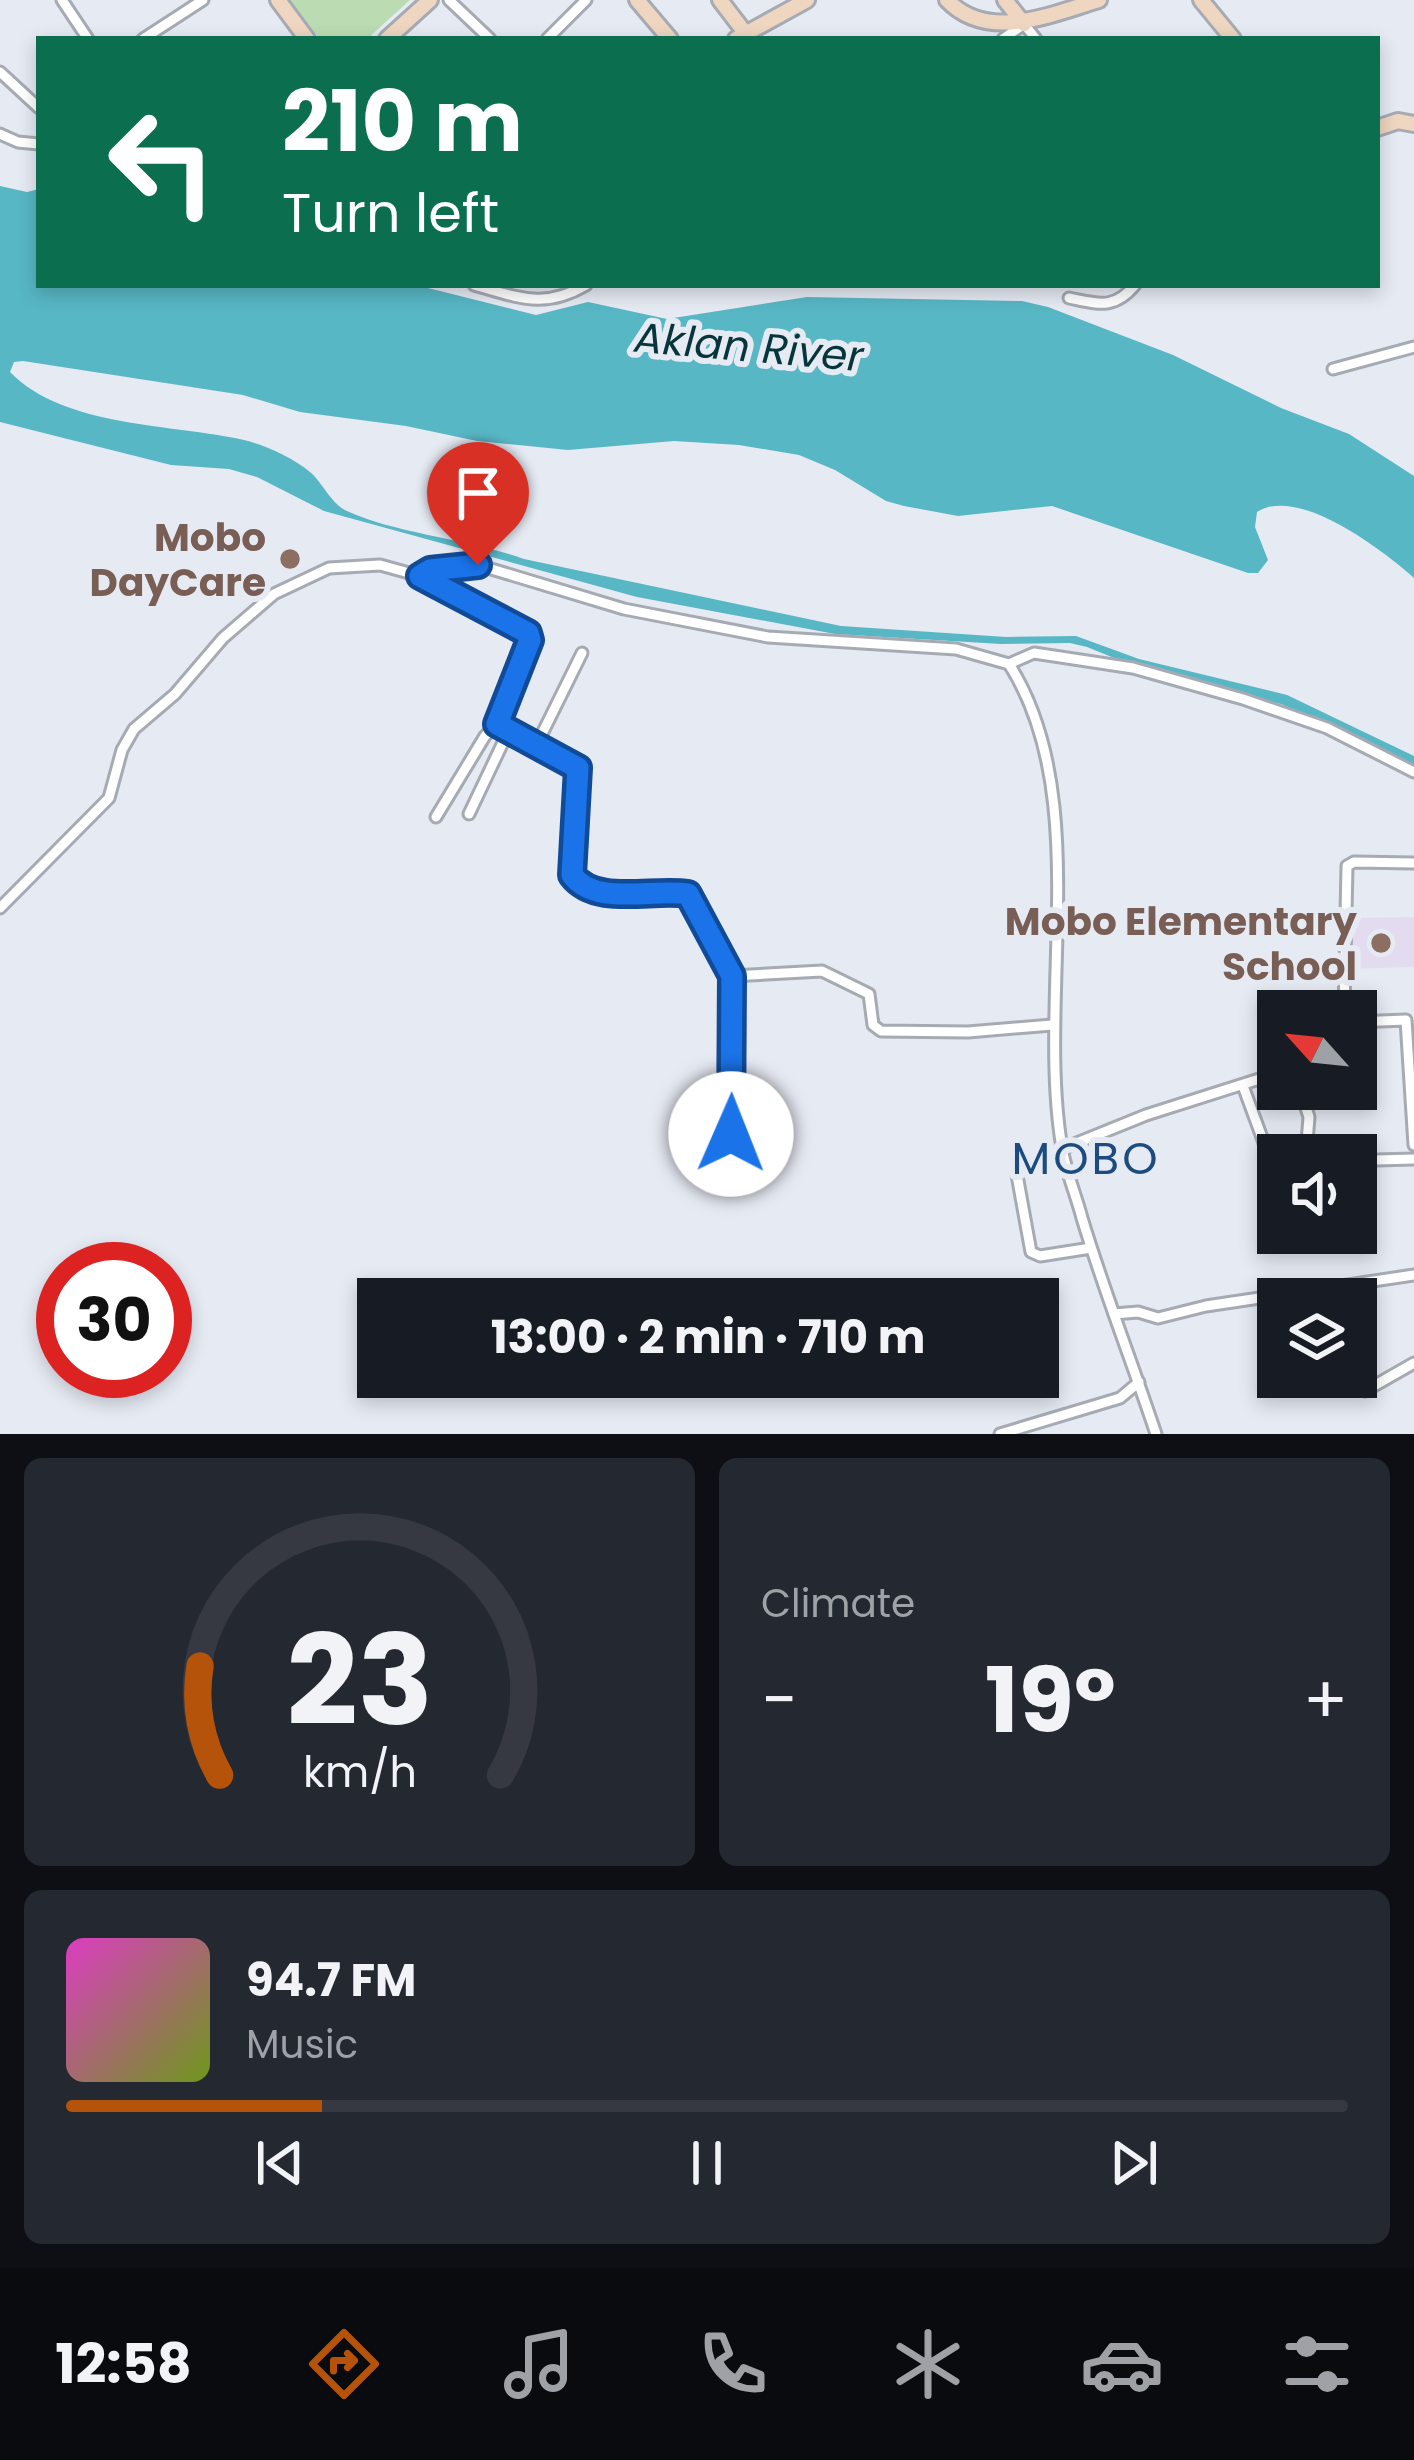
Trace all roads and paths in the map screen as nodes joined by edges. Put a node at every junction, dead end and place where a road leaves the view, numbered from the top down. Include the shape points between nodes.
1 (62, 0) edge
2 (203, 0) edge
3 (278, 0) edge
4 (430, 0) edge
5 (448, 0) edge
6 (586, 0) edge
7 (637, 0) edge
8 (720, 0) edge
9 (807, 0) edge
10 (947, 0) edge
11 (1005, 0) edge
12 (1100, 0) edge
13 (1202, 0) edge
14 (1024, 24) junction
15 (86, 36) edge
16 (148, 36) edge
17 (305, 36) edge
18 (389, 36) edge
19 (487, 36) edge
20 (550, 36) edge
21 (667, 36) edge
22 (743, 36) edge
23 (746, 36) edge
24 (1007, 36) edge
25 (1034, 36) edge
26 (1231, 36) edge
27 (0, 72) edge
28 (36, 105) edge
29 (1414, 124) edge
30 (1380, 127) edge
31 (0, 134) edge
32 (36, 145) edge
33 (485, 288) edge
34 (581, 288) edge
35 (1132, 288) edge
36 (1069, 298) dead end
37 (1414, 347) edge
38 (1333, 369) dead end
39 (420, 576) junction
40 (582, 653) dead end
41 (1009, 664) junction
42 (497, 724) junction
43 (508, 733) junction
44 (536, 746) junction
45 (1414, 772) edge
46 (469, 814) dead end
47 (436, 817) dead end
48 (1414, 863) edge
49 (0, 908) edge
50 (732, 976) junction
51 (1344, 990) edge
52 (1410, 1020) edge
53 (1377, 1021) edge
54 (1052, 1025) junction
55 (1257, 1081) edge
56 (1243, 1086) junction
57 (731, 1134) dead end
58 (1261, 1134) edge
59 (1414, 1145) edge
60 (1062, 1149) junction
61 (1377, 1160) edge
62 (1414, 1160) edge
63 (1017, 1175) dead end
64 (1091, 1248) junction
65 (1414, 1275) edge
66 (1114, 1314) junction
67 (1414, 1363) edge
68 (1138, 1382) junction
69 (1377, 1383) edge
70 (1000, 1434) edge
71 (1156, 1434) edge

1 - 15 street
2 - 16 street
3 - 17 street
4 - 18 street
5 - 19 street
6 - 20 street
7 - 21 street
8 - 22 street
9 - 23 street
10 - 14 street via 965,15
11 - 14 street
12 - 14 street
13 - 26 street
14 - 24 street
14 - 25 street
27 - 28 street
29 - 30 street
31 - 32 street
33 - 34 street via 537,302
35 - 36 street via 1108,305
37 - 38 street
39 - 41 street via 478,565 623,608 768,637 956,649
39 - 42 street via 528,633
39 - 49 street via 342,566 274,594 134,729 113,790
40 - 44 street
41 - 45 street via 1034,653 1133,668 1327,728
41 - 54 street via 1032,705 1056,813
42 - 43 street
42 - 47 street
43 - 44 street
43 - 46 street
44 - 50 street via 578,768 577,882 604,892 688,894
48 - 51 street via 1347,866
50 - 54 street via 827,972 869,994 881,1031
50 - 57 street
52 - 53 street
52 - 59 street
54 - 60 street
55 - 56 street
56 - 58 street
56 - 60 street
60 - 64 street
61 - 62 street
63 - 64 street via 1034,1254
64 - 66 street
65 - 66 street via 1158,1318
66 - 68 street
67 - 69 street
68 - 70 street via 1120,1398
68 - 71 street

